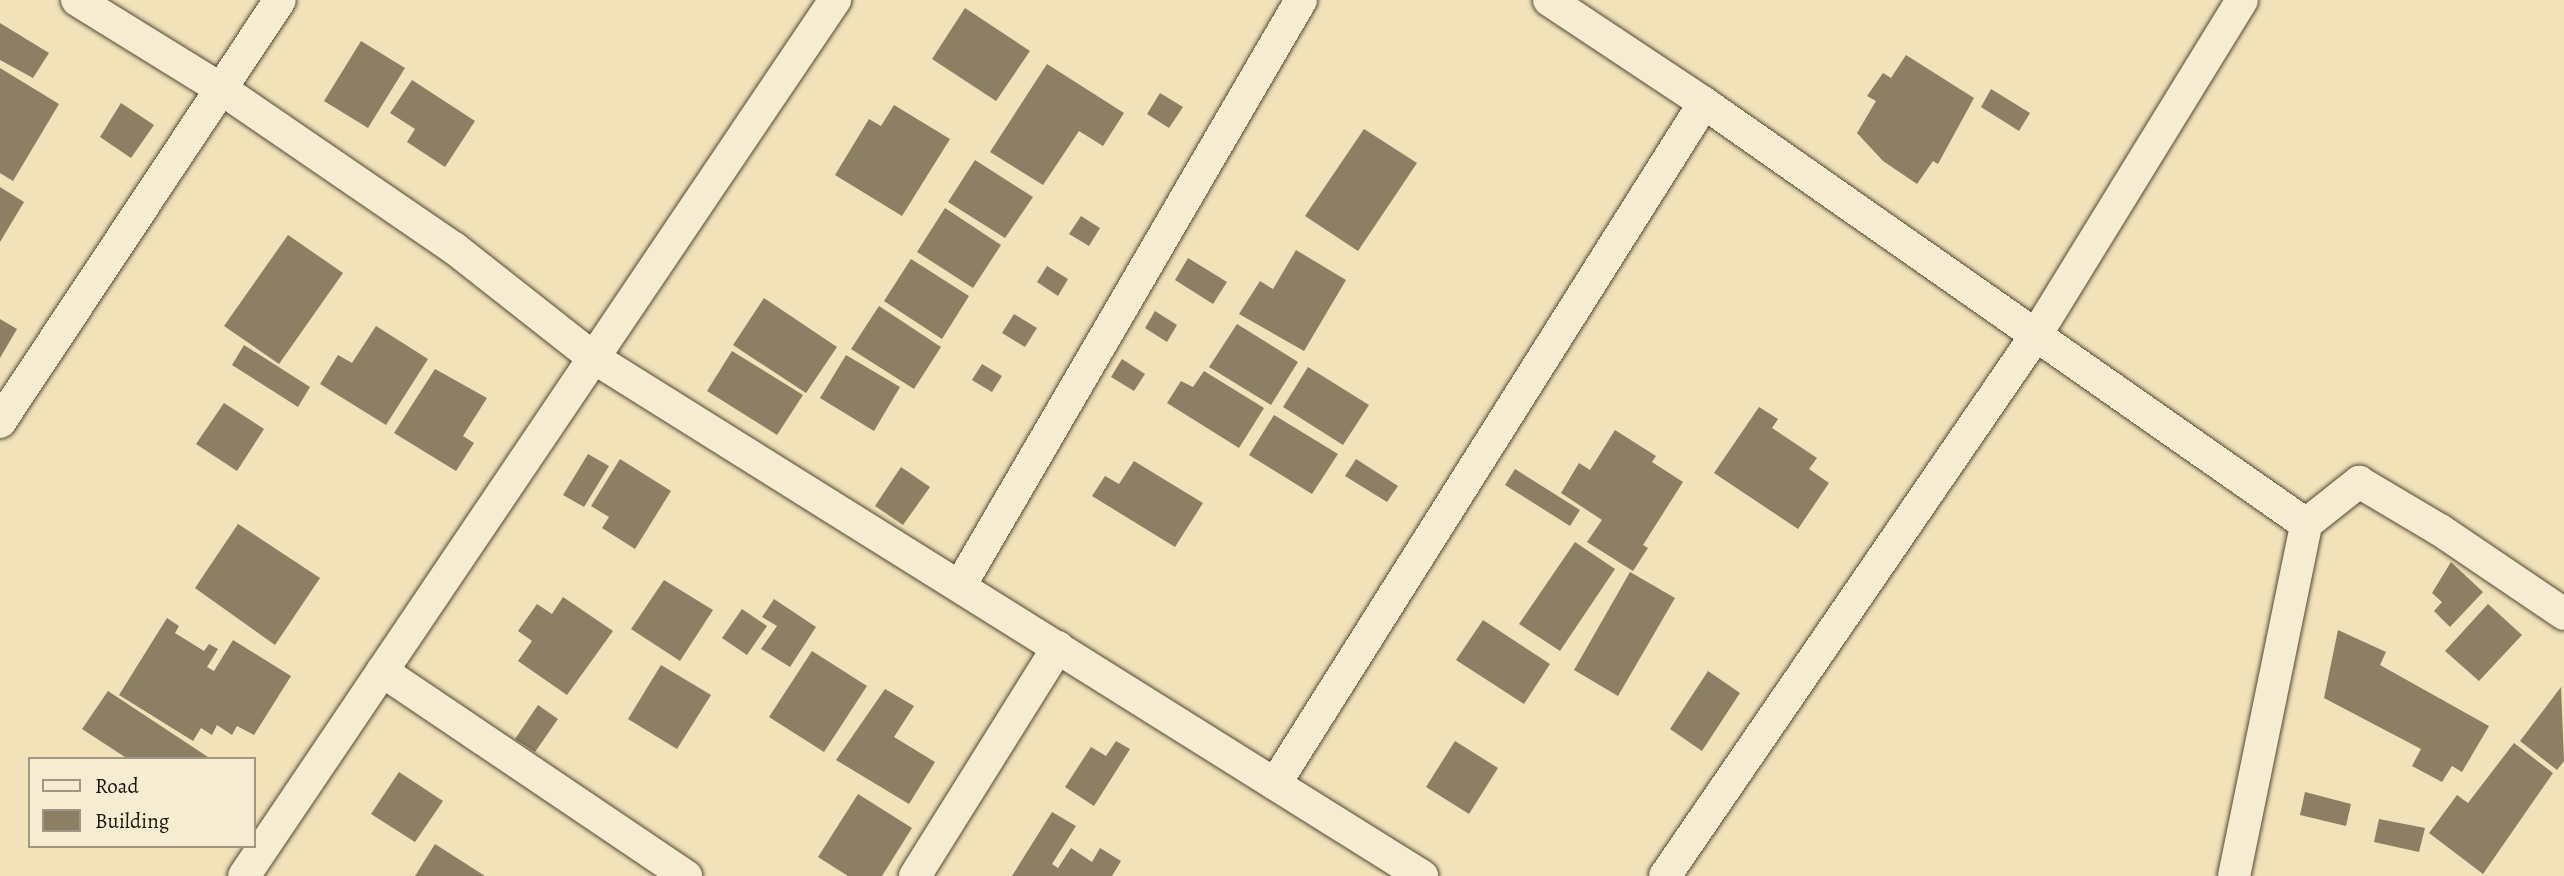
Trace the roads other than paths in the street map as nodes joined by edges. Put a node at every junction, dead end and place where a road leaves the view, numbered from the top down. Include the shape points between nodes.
1 (77, 0) edge
2 (280, 0) edge
3 (835, 0) edge
4 (1301, 0) edge
5 (1549, 0) edge
6 (2242, 0) edge
7 (223, 90) junction
8 (1704, 103) junction
9 (2036, 335) junction
10 (594, 358) junction
11 (0, 422) edge
12 (2306, 524) junction
13 (960, 586) junction
14 (2564, 614) edge
15 (1058, 647) junction
16 (382, 671) junction
17 (1275, 783) junction
18 (244, 876) edge
19 (686, 876) edge
20 (915, 876) edge
21 (1422, 876) edge
22 (1664, 876) edge
23 (2234, 876) edge

1 - 7 street
2 - 7 street
3 - 10 street
4 - 13 street
5 - 8 street
6 - 9 street
7 - 10 street via 454,248
7 - 11 street
8 - 9 street
8 - 17 street
9 - 12 street
9 - 22 street
10 - 13 street
10 - 16 street
12 - 14 street via 2359,482
12 - 23 street
13 - 15 street
15 - 17 street
15 - 20 street
16 - 18 street
16 - 19 street
17 - 21 street

